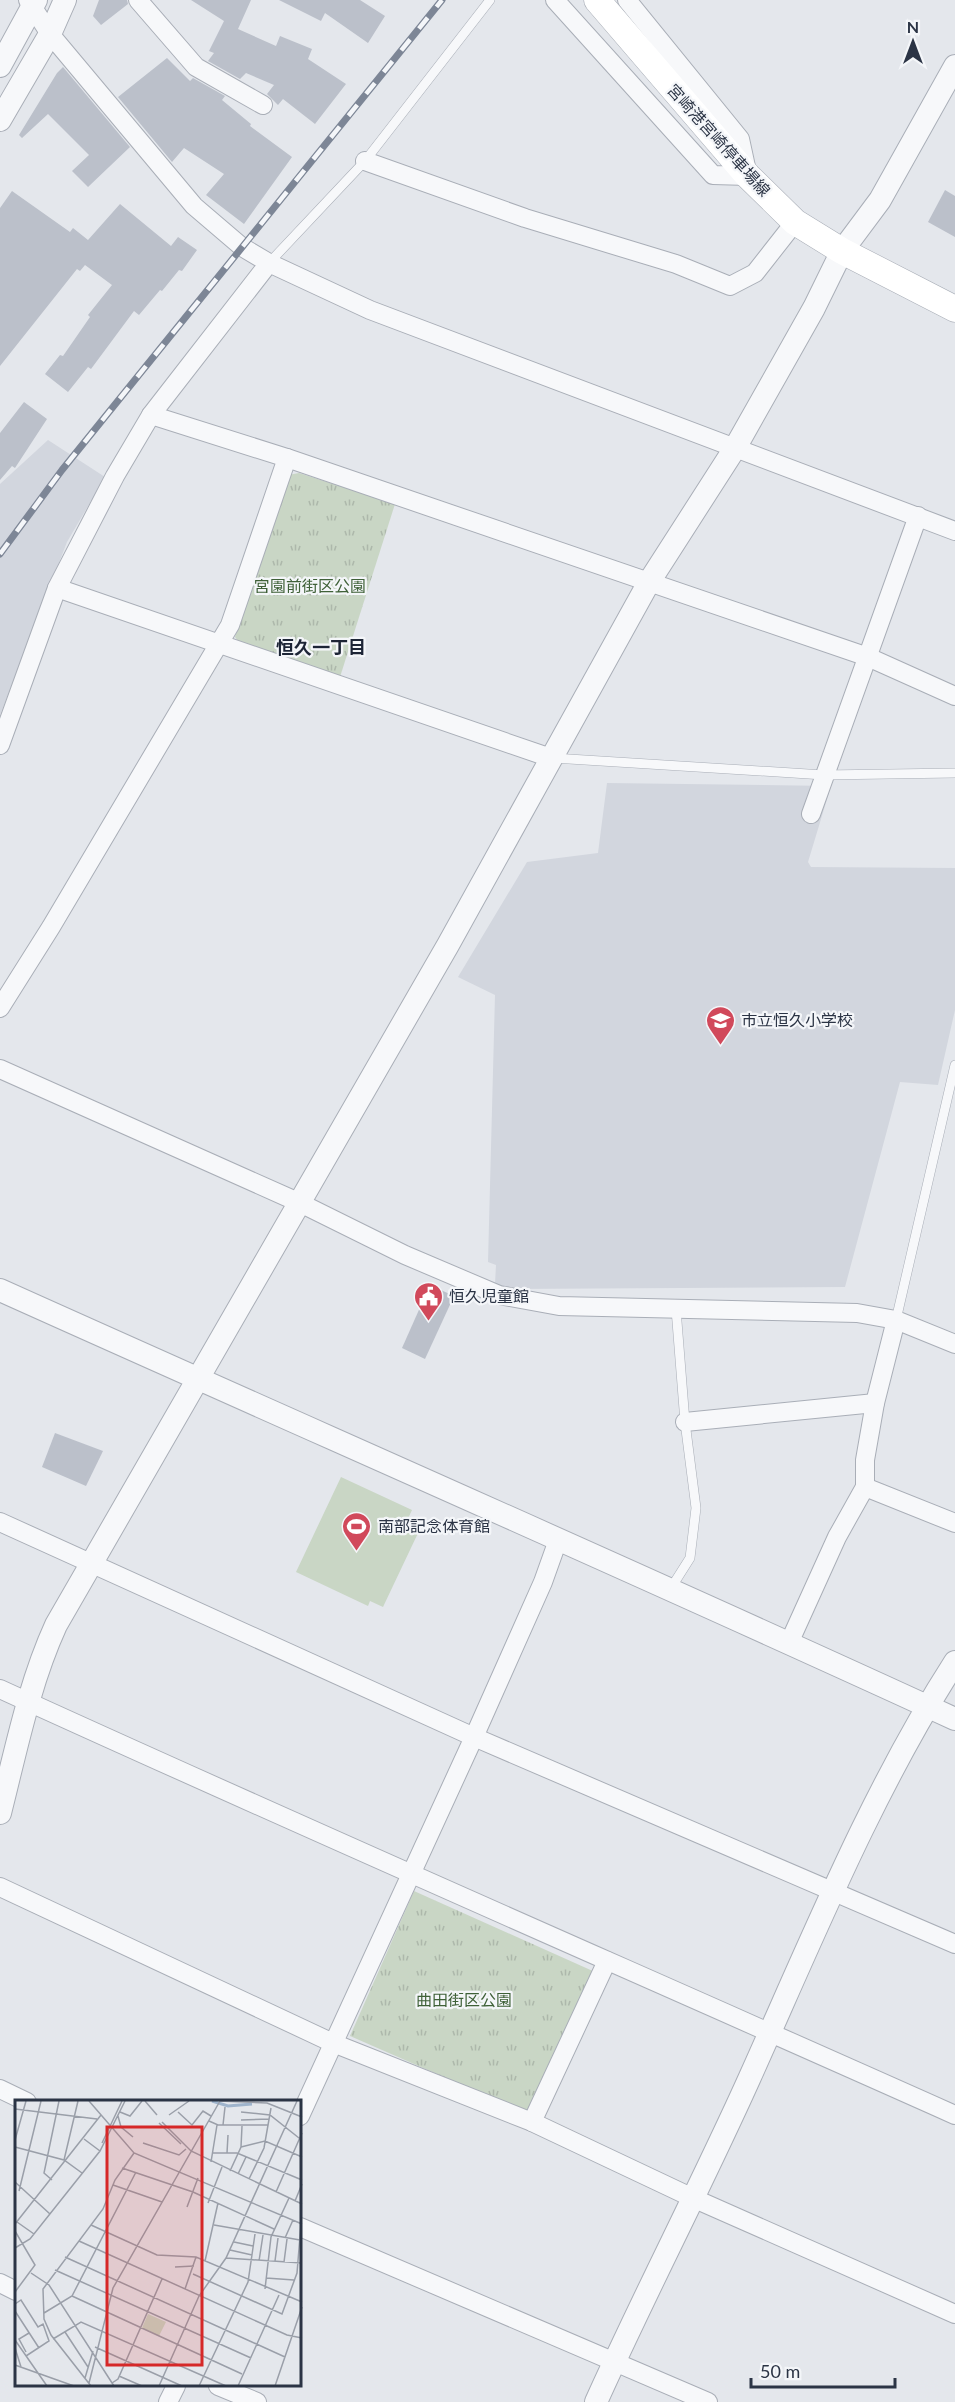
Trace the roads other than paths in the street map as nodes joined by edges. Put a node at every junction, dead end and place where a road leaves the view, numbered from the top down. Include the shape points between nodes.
1 (64, 0) edge
2 (138, 0) edge
3 (490, 0) edge
4 (555, 0) edge
5 (597, 0) edge
6 (627, 0) edge
7 (32, 2) edge
8 (50, 34) junction
9 (0, 66) edge
10 (955, 66) edge
11 (263, 105) dead end
12 (0, 120) edge
13 (365, 161) junction
14 (748, 176) junction
15 (795, 222) junction
16 (842, 251) junction
17 (269, 263) junction
18 (955, 309) edge
19 (151, 415) junction
20 (735, 448) junction
21 (287, 458) junction
22 (918, 516) junction
23 (955, 531) edge
24 (649, 582) junction
25 (57, 588) junction
26 (220, 644) junction
27 (868, 657) junction
28 (955, 696) edge
29 (0, 745) edge
30 (551, 758) junction
31 (955, 773) edge
32 (824, 775) junction
33 (811, 814) dead end
34 (0, 1008) edge
35 (955, 1065) edge
36 (0, 1069) edge
37 (298, 1202) junction
38 (0, 1290) edge
39 (676, 1309) junction
40 (896, 1320) junction
41 (955, 1344) edge
42 (199, 1379) junction
43 (874, 1403) junction
44 (685, 1422) junction
45 (865, 1487) junction
46 (0, 1522) edge
47 (955, 1523) edge
48 (558, 1540) junction
49 (91, 1565) junction
50 (671, 1588) junction
51 (789, 1643) junction
52 (955, 1662) edge
53 (0, 1689) edge
54 (28, 1702) junction
55 (927, 1706) junction
56 (955, 1719) edge
57 (474, 1737) junction
58 (0, 1813) edge
59 (409, 1874) junction
60 (0, 1887) edge
61 (835, 1891) junction
62 (955, 1944) edge
63 (607, 1961) junction
64 (771, 2031) junction
65 (333, 2043) junction
66 (0, 2089) edge
67 (23, 2100) edge
68 (302, 2112) edge
69 (955, 2115) edge
70 (531, 2122) junction
71 (695, 2199) junction
72 (302, 2228) edge
73 (0, 2283) edge
74 (15, 2290) edge
75 (955, 2314) edge
76 (615, 2360) junction
77 (175, 2387) edge
78 (223, 2387) edge
79 (168, 2402) edge
80 (257, 2402) edge
81 (596, 2402) edge
82 (708, 2402) edge

1 - 8 street
2 - 11 street via 196,67
3 - 13 lane
4 - 14 street via 713,175
5 - 14 main road, 宮崎港宮崎停車場線
6 - 14 street via 741,140
7 - 8 street
7 - 9 street
8 - 12 street
8 - 17 street via 194,206
10 - 16 street via 880,200
13 - 15 street via 525,218 676,264 730,286 755,273
13 - 17 lane
14 - 15 main road, 宮崎港宮崎停車場線
15 - 16 main road, 宮崎港宮崎停車場線
16 - 18 main road, 宮崎港宮崎停車場線
16 - 20 street
17 - 19 street
17 - 20 street via 370,310
19 - 21 street
19 - 25 street
20 - 22 street
20 - 24 street
21 - 24 street
21 - 26 street
22 - 23 street
22 - 27 street
24 - 27 street
24 - 30 street
25 - 26 street
25 - 29 street
26 - 30 street
26 - 34 street
27 - 28 street
27 - 32 street
30 - 32 lane
30 - 37 street via 448,945
31 - 32 lane
32 - 33 street
35 - 40 lane
36 - 37 street
37 - 39 street via 405,1255 500,1295 559,1306
37 - 42 street
38 - 42 street
39 - 40 street via 857,1313
39 - 44 lane
40 - 41 street
40 - 43 street
42 - 48 street
42 - 49 street
43 - 44 street
43 - 45 street
44 - 50 lane via 696,1508 690,1558
45 - 47 street
45 - 51 street via 837,1537
46 - 49 street
48 - 50 street
48 - 57 street
49 - 54 street via 56,1625
49 - 57 street
50 - 51 street
51 - 55 street
52 - 55 street
53 - 54 street
54 - 58 street
54 - 59 street
55 - 56 street
55 - 61 street
57 - 59 street
57 - 61 street
59 - 63 street
59 - 65 street
60 - 65 street
61 - 62 street
61 - 64 street
63 - 64 street
63 - 70 street
64 - 69 street
64 - 71 street
65 - 68 street
65 - 70 street
66 - 67 street
70 - 71 street
71 - 75 street
71 - 76 street
72 - 76 street
73 - 74 street
76 - 81 street
76 - 82 street
77 - 79 street
78 - 80 street

